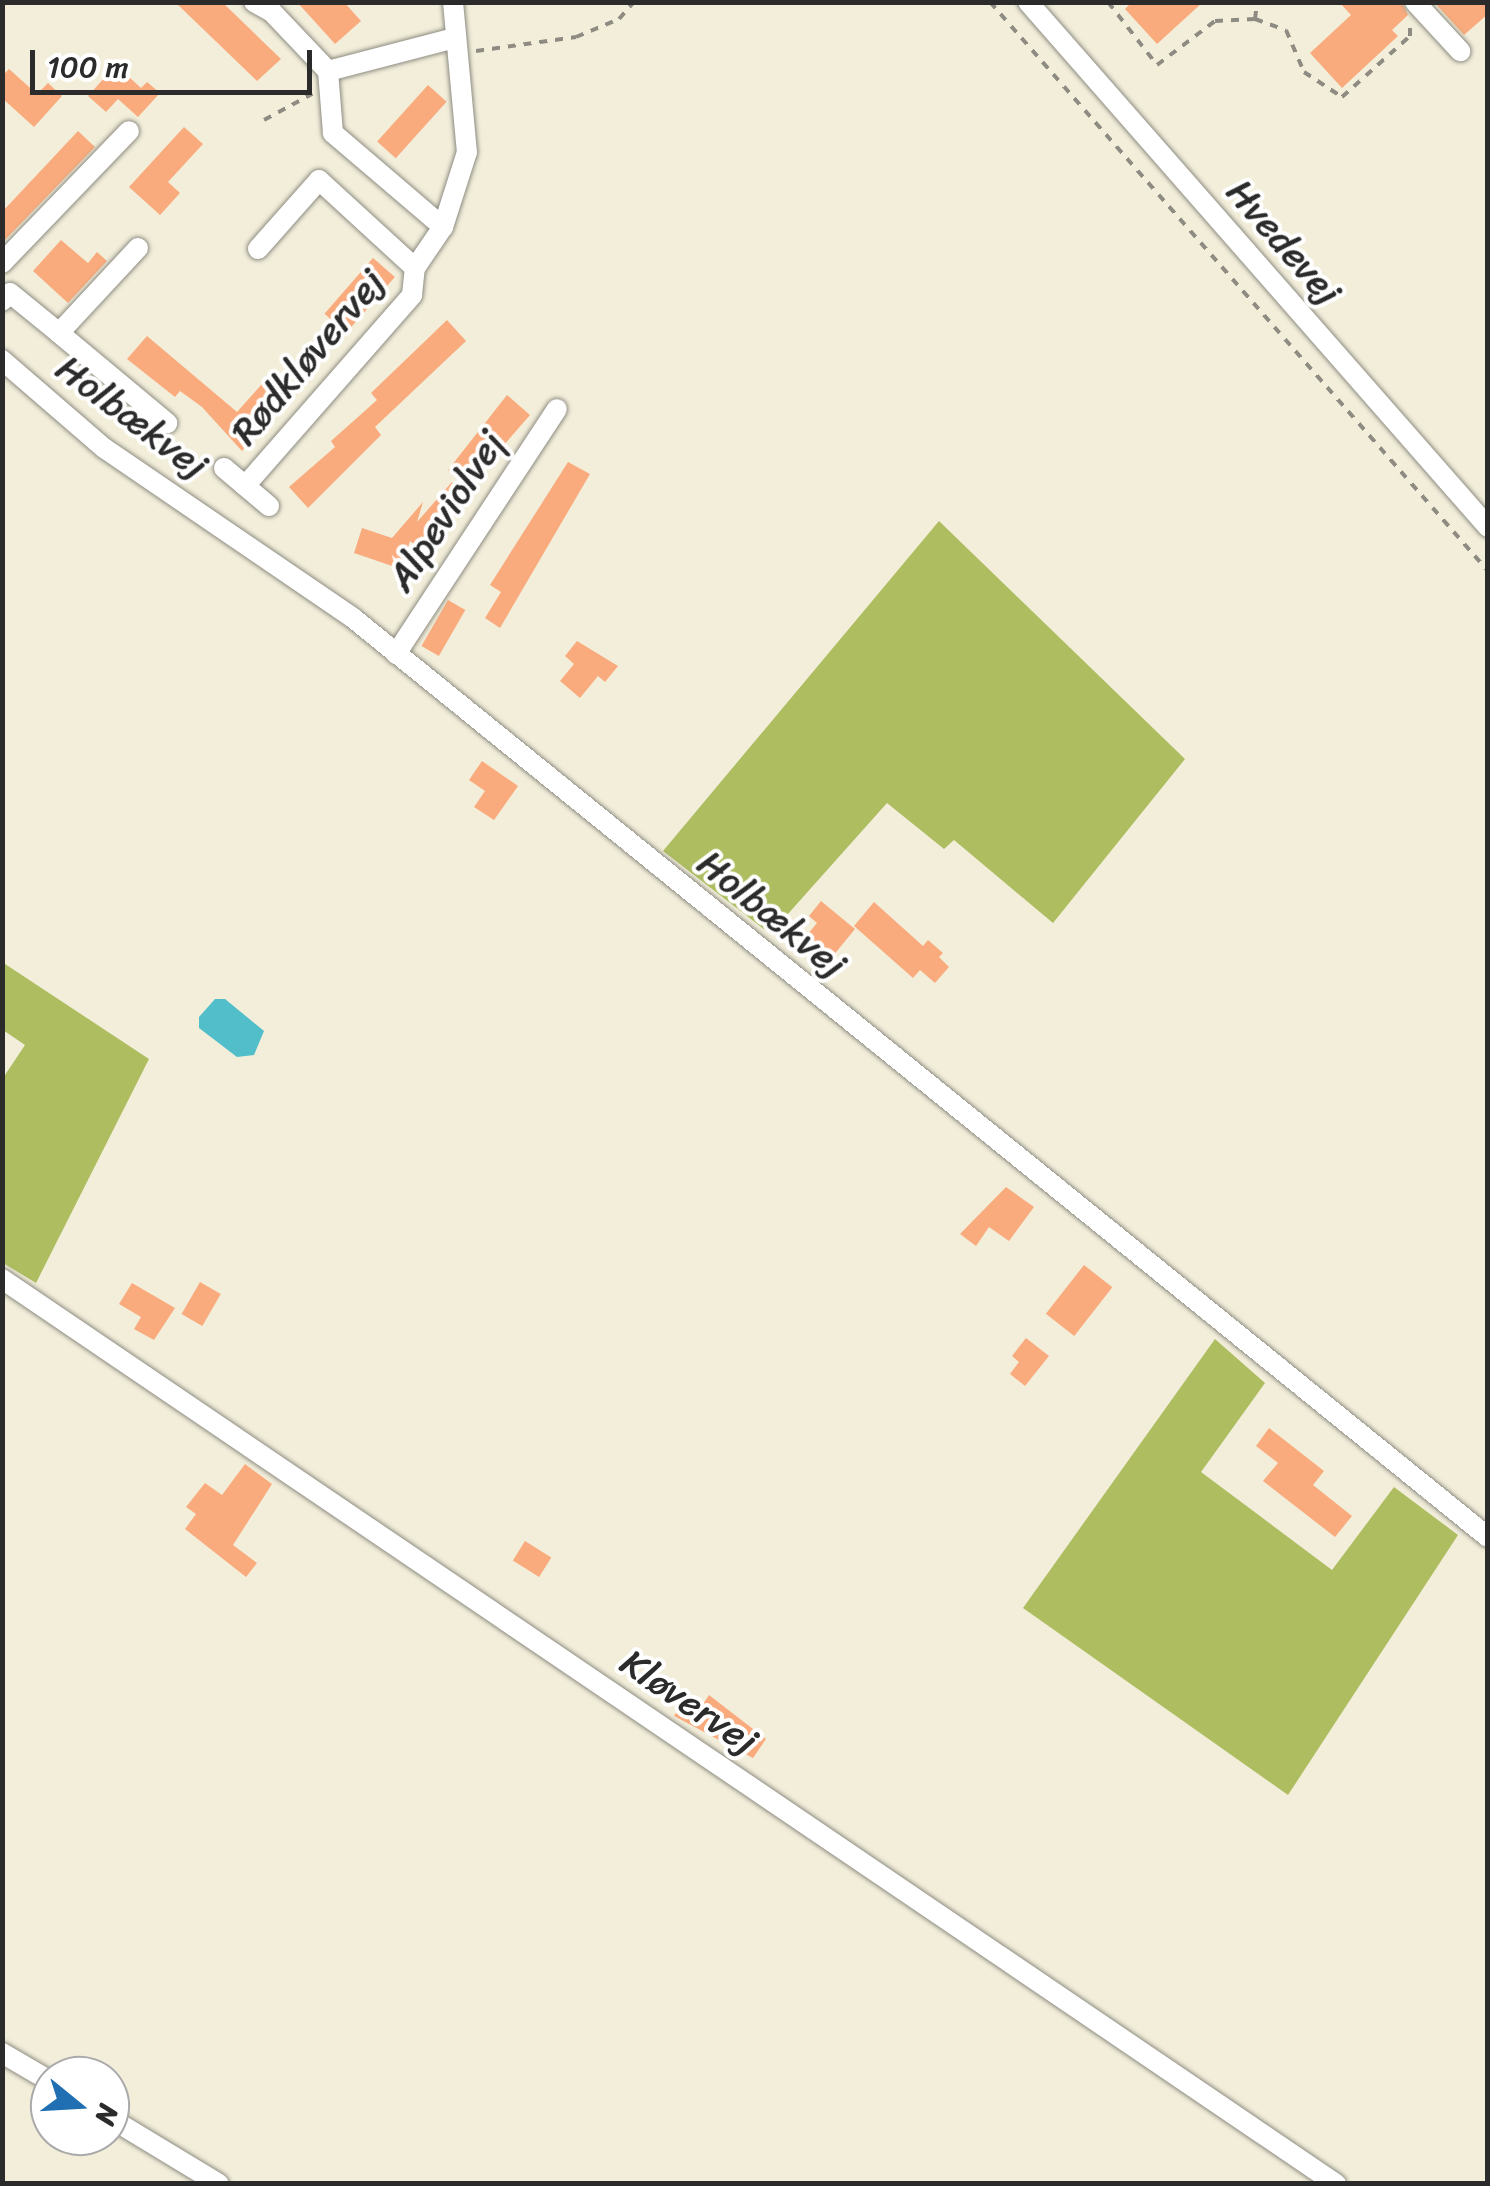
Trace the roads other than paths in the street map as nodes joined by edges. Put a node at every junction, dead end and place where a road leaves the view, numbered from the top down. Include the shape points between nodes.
1 (254, 2) edge
2 (453, 2) edge
3 (1028, 2) edge
4 (1419, 7) edge
5 (455, 38) junction
6 (1460, 51) dead end
7 (328, 71) junction
8 (128, 131) dead end
9 (442, 227) junction
10 (138, 248) dead end
11 (258, 250) dead end
12 (2, 263) edge
13 (415, 268) junction
14 (5, 293) edge
15 (59, 334) junction
16 (2, 360) edge
17 (557, 409) dead end
18 (167, 423) dead end
19 (224, 468) dead end
20 (245, 486) junction
21 (269, 506) dead end
22 (1488, 527) edge
23 (396, 654) junction
24 (2, 1279) edge
25 (1488, 1537) edge
26 (2, 2053) edge
27 (30, 2070) edge
28 (130, 2130) edge
29 (218, 2184) edge
30 (1336, 2184) edge

1 - 7 street
2 - 5 street, Rødkløvervej
3 - 22 street, Hvedevej
4 - 6 street
5 - 7 street
5 - 9 street, Rødkløvervej via 468,110 467,152
7 - 9 street via 334,133
8 - 12 street
9 - 13 street, Rødkløvervej
10 - 15 street
11 - 13 street via 318,180
13 - 20 street, Rødkløvervej via 412,295
14 - 15 street
15 - 18 street
16 - 23 street, Holbækvej via 117,457 296,576
17 - 23 street, Alpeviolvej
19 - 20 street, Rødkløvervej
20 - 21 street, Rødkløvervej
23 - 25 street, Holbækvej
24 - 30 street, Kløvervej
26 - 27 street
28 - 29 street

